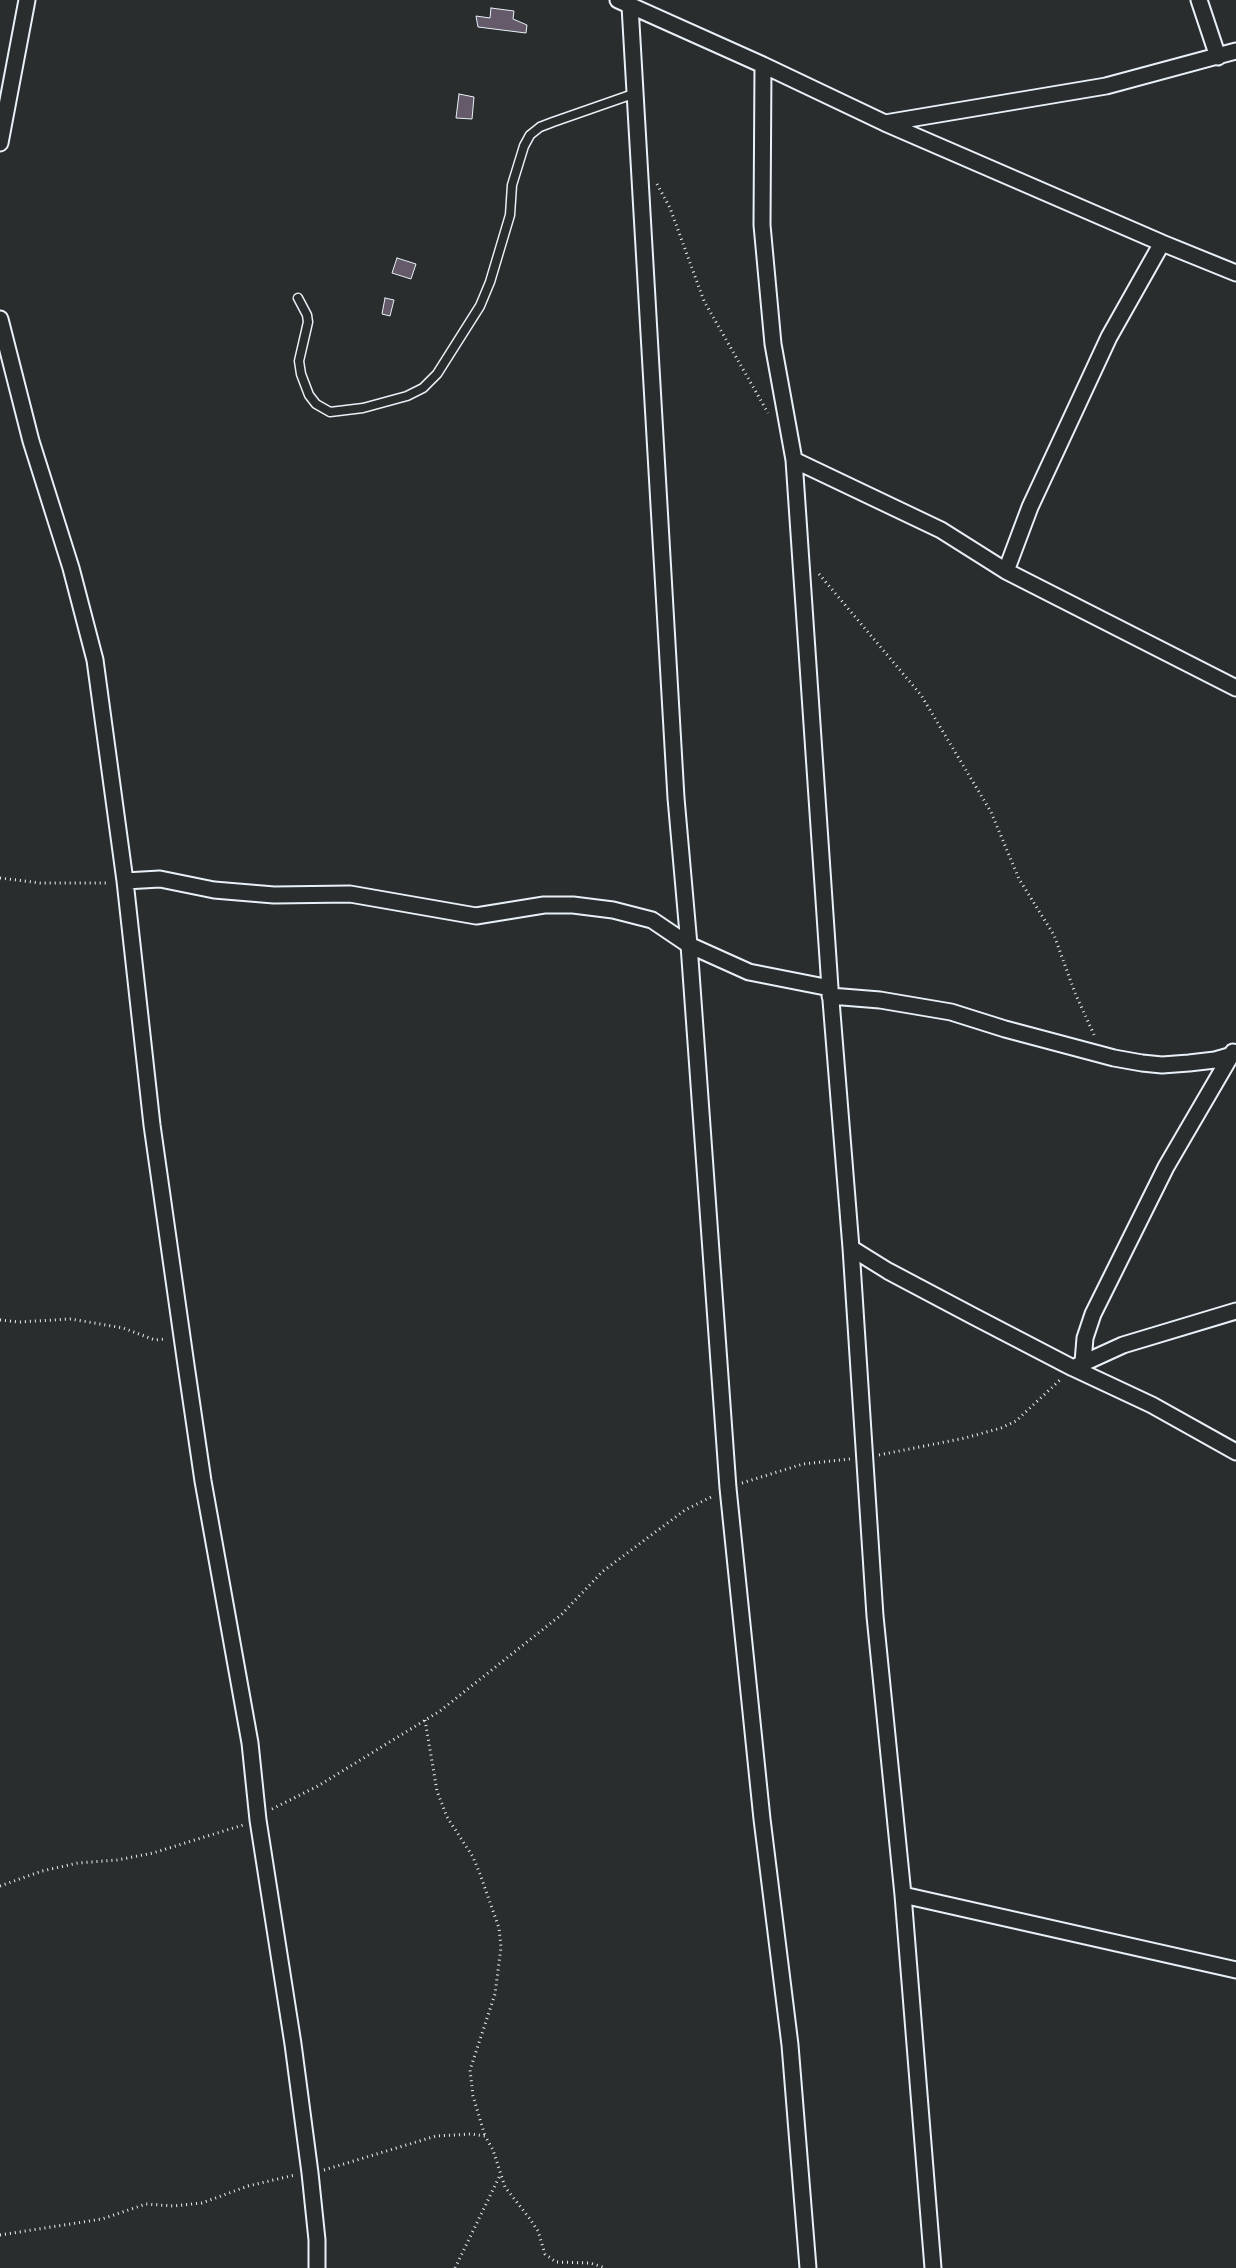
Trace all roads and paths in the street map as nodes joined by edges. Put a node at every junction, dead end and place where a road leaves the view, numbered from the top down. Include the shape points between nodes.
1 (27, 0) edge
2 (1199, 0) edge
3 (624, 3) edge
4 (1236, 51) edge
5 (1218, 57) junction
6 (763, 65) junction
7 (636, 94) junction
8 (885, 123) junction
9 (0, 143) edge
10 (640, 164) junction
11 (1162, 243) junction
12 (1236, 273) edge
13 (298, 298) dead end
14 (0, 319) edge
15 (789, 435) junction
16 (794, 460) junction
17 (800, 556) junction
18 (1006, 571) junction
19 (1236, 688) edge
20 (0, 878) edge
21 (125, 881) junction
22 (689, 945) junction
23 (830, 992) junction
24 (1234, 1052) edge
25 (1101, 1054) junction
26 (851, 1248) junction
27 (1236, 1311) edge
28 (0, 1320) edge
29 (182, 1338) junction
30 (1078, 1365) junction
31 (1236, 1456) edge
32 (864, 1458) junction
33 (728, 1488) junction
34 (425, 1720) junction
35 (258, 1820) junction
36 (0, 1886) edge
37 (903, 1895) junction
38 (1236, 1970) edge
39 (485, 2136) junction
40 (310, 2173) junction
41 (500, 2175) junction
42 (0, 2235) edge
43 (317, 2268) edge
44 (455, 2268) edge
45 (606, 2268) edge
46 (808, 2268) edge
47 (933, 2268) edge

1 - 9 street
2 - 5 street
3 - 6 street
3 - 7 street
4 - 5 street
5 - 8 street via 1106,86
6 - 8 street
6 - 15 street via 762,224 773,344
7 - 10 street
7 - 13 lane via 540,127 530,135 512,185 510,215 480,306 437,374 423,388 407,396 362,408 330,412 320,407 309,395 301,374 299,361 308,322
8 - 11 street
10 - 15 path via 657,184 670,208 708,308 763,406
10 - 22 street via 676,798
11 - 12 street
11 - 18 street via 1109,337 1030,507
14 - 21 street via 31,441 71,568 95,660
15 - 16 street
16 - 17 street
16 - 18 street via 941,530
17 - 23 street
17 - 25 path via 820,575 921,695 990,812 1019,879 1054,935
18 - 19 street
20 - 21 path via 40,883
21 - 22 street via 160,879 214,890 274,895 350,894 476,916 544,905 573,905 652,920
21 - 29 street via 152,1125
22 - 23 street via 749,972
22 - 33 street
23 - 25 street via 951,1012
23 - 26 street
24 - 25 street via 1189,1063 1162,1065
24 - 30 street via 1166,1167 1093,1314
26 - 30 street via 888,1271
26 - 32 street
27 - 30 street via 1122,1345
28 - 29 path via 71,1319 123,1328 155,1340
29 - 35 street via 203,1481 250,1743
30 - 31 street
30 - 32 path via 1016,1421 1000,1428
32 - 33 path via 803,1464
32 - 37 street via 875,1616
33 - 34 path via 685,1510 603,1571 561,1615
33 - 46 street via 762,1819 790,2045
34 - 35 path via 318,1786 274,1807
34 - 39 path via 437,1791 447,1818 473,1857 499,1928 501,1947 495,1994 470,2070 473,2096
35 - 36 path via 153,1853 78,1863 42,1871
35 - 40 street
37 - 38 street
37 - 47 street
39 - 40 path via 436,2136
39 - 41 path
40 - 42 path via 278,2177 202,2203 146,2204 102,2219
40 - 43 street
41 - 44 path
41 - 45 path via 513,2199 538,2231 545,2254 551,2260 590,2262

